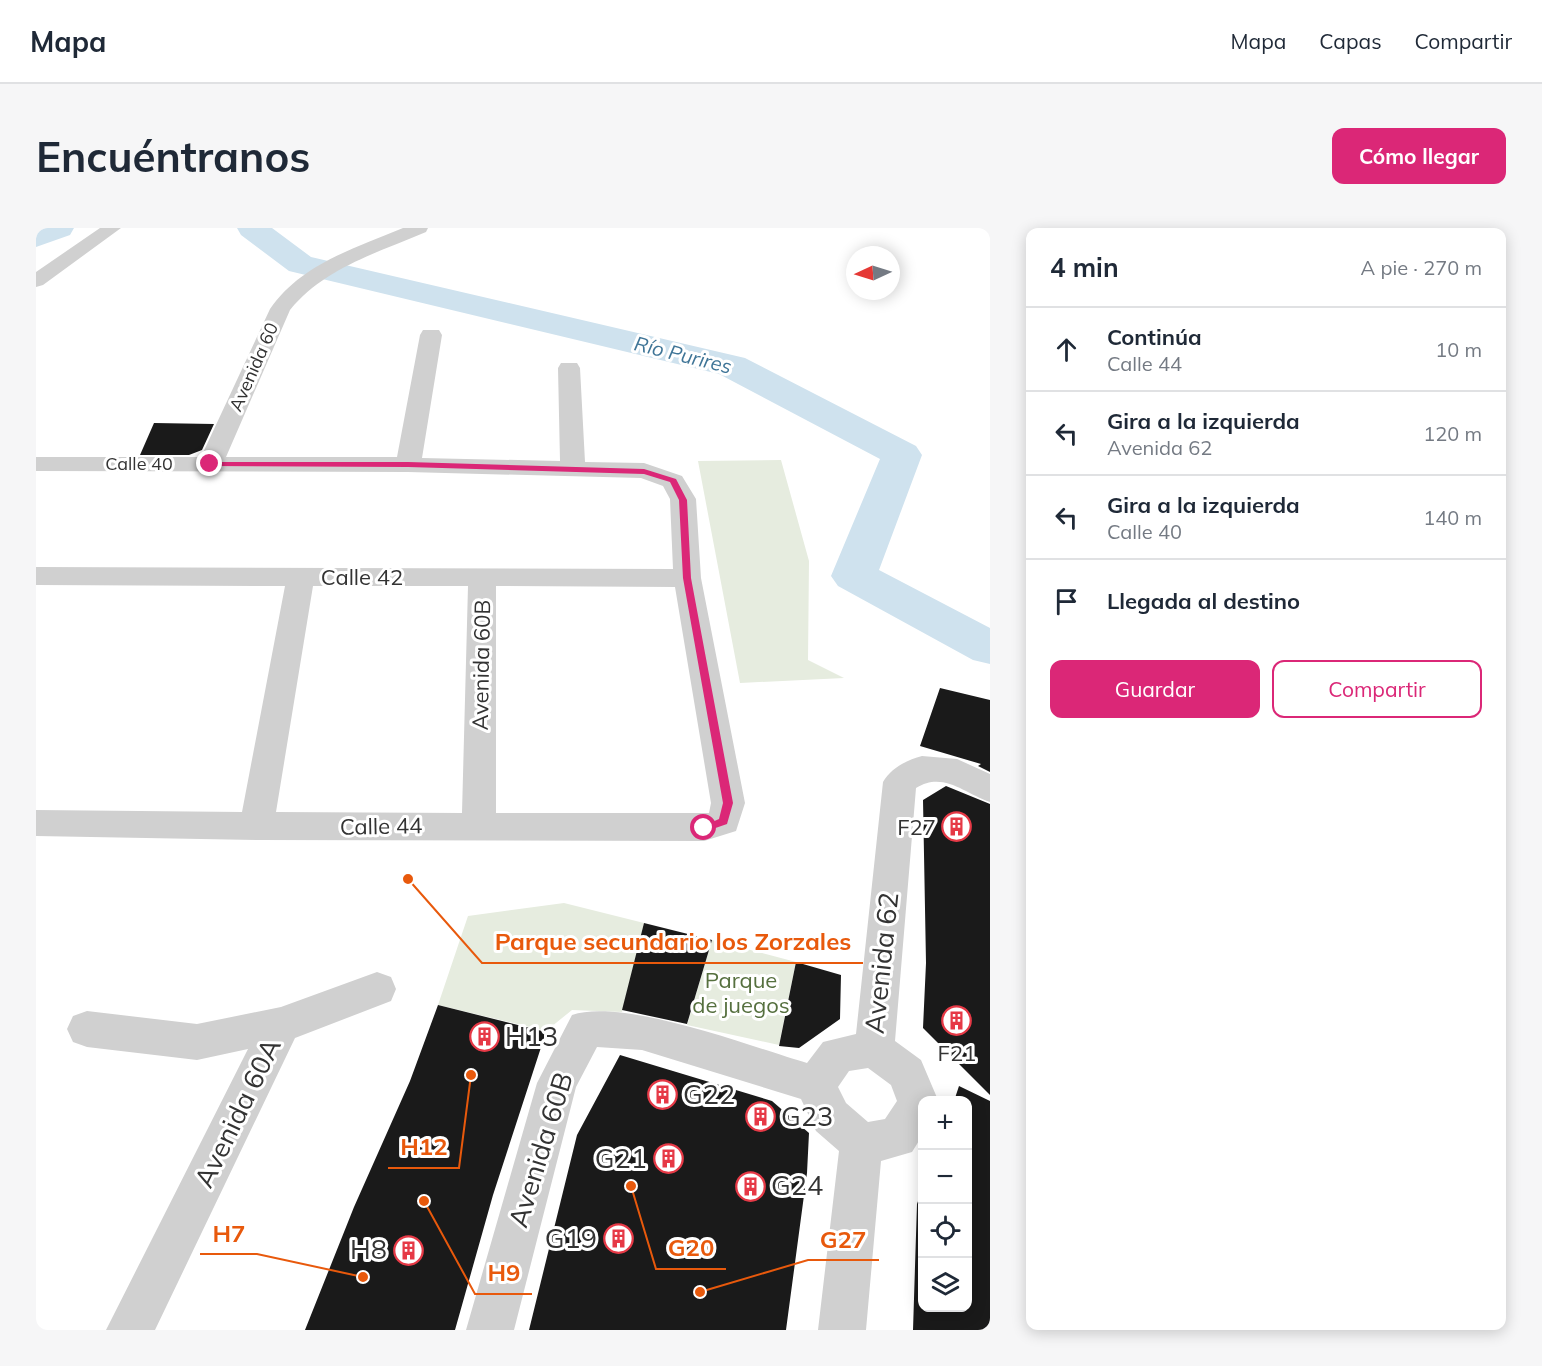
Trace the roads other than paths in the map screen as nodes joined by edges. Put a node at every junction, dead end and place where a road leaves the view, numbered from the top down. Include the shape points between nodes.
1 (112, 228) edge
2 (419, 228) edge
3 (36, 281) edge
4 (431, 335) dead end
5 (569, 368) dead end
6 (36, 464) edge
7 (210, 464) junction
8 (408, 465) junction
9 (573, 469) junction
10 (36, 576) edge
11 (301, 577) junction
12 (482, 578) junction
13 (687, 578) junction
14 (990, 789) edge
15 (36, 824) edge
16 (479, 825) junction
17 (256, 827) junction
18 (376, 989) dead end
19 (281, 1025) junction
20 (87, 1029) dead end
21 (874, 1049) junction
22 (815, 1084) junction
23 (861, 1143) junction
24 (130, 1330) edge
25 (490, 1330) edge
26 (842, 1330) edge

1 - 3 street
2 - 7 street, Avenida 60 via 354,256 292,292 280,309
4 - 8 street
5 - 9 street
6 - 7 street, Calle 40
7 - 8 street, Calle 40
8 - 9 street, Calle 40
9 - 13 street, Calle 40 via 644,471 673,481 683,500
10 - 11 street, Calle 42
11 - 12 street, Calle 42
11 - 17 street
12 - 13 street, Calle 42
12 - 16 street, Avenida 60B
13 - 16 street, Calle 44 via 728,803 724,822 704,828
14 - 21 street, Avenida 62 via 957,771 922,768 900,782
15 - 17 street, Calle 44
16 - 17 street, Calle 44
18 - 19 street
19 - 20 street via 197,1042
19 - 24 street, Avenida 60A
21 - 22 street, Avenida 62 via 837,1055
21 - 23 street via 907,1073 919,1104 897,1138
22 - 23 street via 831,1117
22 - 25 street, Avenida 60B via 642,1032 586,1028 557,1083
23 - 26 street

